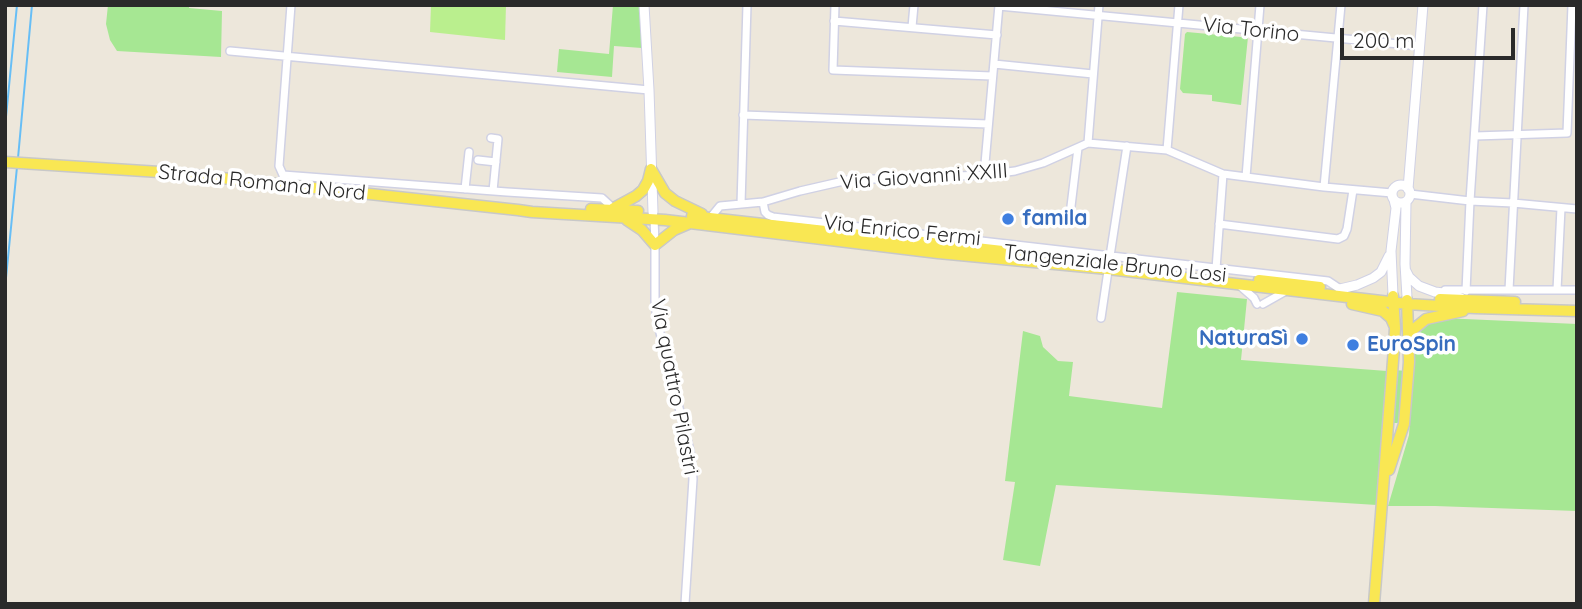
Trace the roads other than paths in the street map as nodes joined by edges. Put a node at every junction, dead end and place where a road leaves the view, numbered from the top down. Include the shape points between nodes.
1 (291, 5) edge
2 (644, 5) edge
3 (747, 5) edge
4 (835, 5) edge
5 (914, 5) edge
6 (1099, 5) edge
7 (1180, 5) edge
8 (1260, 5) edge
9 (1340, 5) edge
10 (1423, 5) edge
11 (1483, 5) edge
12 (1524, 5) edge
13 (1572, 5) edge
14 (999, 6) edge
15 (1098, 15) junction
16 (834, 21) junction
17 (1178, 23) junction
18 (912, 27) junction
19 (1257, 31) junction
20 (997, 35) junction
21 (1338, 38) junction
22 (1420, 46) junction
23 (230, 51) dead end
24 (288, 57) junction
25 (994, 64) junction
26 (1093, 74) junction
27 (992, 76) junction
28 (649, 90) junction
29 (743, 115) junction
30 (988, 124) junction
31 (1518, 135) junction
32 (1475, 136) junction
33 (491, 138) dead end
34 (1088, 143) junction
35 (1127, 146) junction
36 (1078, 148) junction
37 (1167, 150) junction
38 (469, 152) dead end
39 (478, 160) dead end
40 (7, 162) edge
41 (496, 162) junction
42 (651, 169) junction
43 (1223, 174) junction
44 (984, 175) junction
45 (1246, 177) junction
46 (1324, 187) junction
47 (465, 189) junction
48 (1353, 190) junction
49 (493, 191) junction
50 (1401, 194) junction
51 (1470, 201) junction
52 (763, 202) junction
53 (1513, 202) junction
54 (741, 204) junction
55 (1561, 208) junction
56 (1577, 209) edge
57 (617, 213) junction
58 (654, 216) junction
59 (711, 217) junction
60 (695, 223) junction
61 (1069, 223) dead end
62 (1219, 224) junction
63 (655, 245) junction
64 (1391, 251) junction
65 (1109, 263) junction
66 (1405, 264) junction
67 (1216, 269) junction
68 (1239, 285) junction
69 (1340, 289) junction
70 (1557, 289) junction
71 (1509, 290) junction
72 (1577, 290) edge
73 (1286, 291) junction
74 (1311, 293) junction
75 (1465, 296) junction
76 (1393, 299) junction
77 (1407, 300) junction
78 (1577, 305) edge
79 (1475, 308) junction
80 (1577, 311) edge
81 (1101, 318) dead end
82 (1395, 328) junction
83 (1409, 333) junction
84 (1393, 367) junction
85 (1408, 368) junction
86 (1388, 424) junction
87 (1404, 424) junction
88 (1382, 501) junction
89 (685, 604) edge
90 (1374, 604) edge

1 - 24 street
2 - 28 street
3 - 29 street
4 - 16 street
5 - 18 street
6 - 15 street
7 - 17 street
8 - 19 street
9 - 21 street
10 - 22 street
11 - 32 street
12 - 31 street
13 - 31 street via 1567,133
14 - 15 street, Via Torino
14 - 20 street
15 - 17 street, Via Torino
15 - 26 street
16 - 18 street
16 - 27 street via 833,70
17 - 19 street, Via Torino
17 - 37 street
18 - 20 street
19 - 21 street, Via Torino
19 - 45 street
20 - 25 street
21 - 22 street, Via Torino
21 - 46 street
22 - 50 street
23 - 24 street
24 - 28 street
24 - 47 street via 279,166 283,175
25 - 26 street
25 - 27 street
26 - 34 street
27 - 30 street
28 - 42 street
29 - 30 street
29 - 54 street
30 - 44 street
31 - 32 street
31 - 53 street
32 - 51 street
33 - 41 street via 498,139
34 - 35 street
34 - 36 street, Via Giovanni XXIII
35 - 37 street
35 - 65 street
36 - 44 street, Via Giovanni XXIII via 1015,172
36 - 61 street
37 - 43 street
38 - 47 street
39 - 41 street
40 - 57 main road, Strada Romana Nord via 175,173 518,210
41 - 49 street
42 - 57 main road via 643,190
42 - 58 street
42 - 59 main road via 675,201
43 - 45 street
43 - 62 street
44 - 52 street, Via Giovanni XXIII via 848,180
45 - 46 street
46 - 48 street
47 - 49 street
48 - 50 street
48 - 62 street via 1348,229 1338,239
49 - 57 street via 602,198
50 - 51 street
50 - 64 street
50 - 66 street
51 - 53 street
51 - 75 street
52 - 54 street, Via Giovanni XXIII
52 - 65 street, Via Enrico Fermi via 765,212 773,217
53 - 55 street
53 - 71 street
54 - 59 street, Via Giovanni XXIII via 720,206
55 - 56 street
55 - 70 street
57 - 58 main road, Strada Romana Nord
57 - 63 main road
58 - 59 main road, Tangenziale Bruno Losi
58 - 60 main road, Tangenziale Bruno Losi
58 - 63 street, Via quattro Pilastri
59 - 65 main road, Tangenziale Bruno Losi
60 - 63 main road via 674,229
60 - 65 main road, Tangenziale Bruno Losi via 938,253
62 - 67 street
63 - 89 street, Via quattro Pilastri via 657,321 693,479
64 - 69 street via 1373,278
64 - 76 street
65 - 67 street, Via Enrico Fermi
65 - 68 main road, Tangenziale Bruno Losi
65 - 69 main road, Tangenziale Bruno Losi
65 - 81 street
66 - 75 street via 1414,283 1435,292
66 - 77 street
67 - 69 street, Via Enrico Fermi via 1328,281
68 - 73 main road, Tangenziale Bruno Losi
68 - 73 street via 1258,302
69 - 76 main road, Tangenziale Bruno Losi
70 - 71 street
70 - 72 street
71 - 75 street via 1471,289
73 - 74 main road, Tangenziale Bruno Losi
74 - 76 main road, Tangenziale Bruno Losi
74 - 82 main road via 1381,310
75 - 77 main road, Tangenziale Bruno Losi
75 - 78 main road, Tangenziale Bruno Losi
76 - 77 main road, Tangenziale Bruno Losi
76 - 82 main road
77 - 79 main road, Tangenziale Bruno Losi
77 - 83 main road
79 - 80 main road, Tangenziale Bruno Losi
79 - 83 main road via 1426,319
82 - 84 main road
83 - 85 main road
84 - 85 main road
84 - 86 main road
85 - 87 main road
86 - 87 main road
86 - 88 main road
87 - 88 main road
88 - 90 main road

